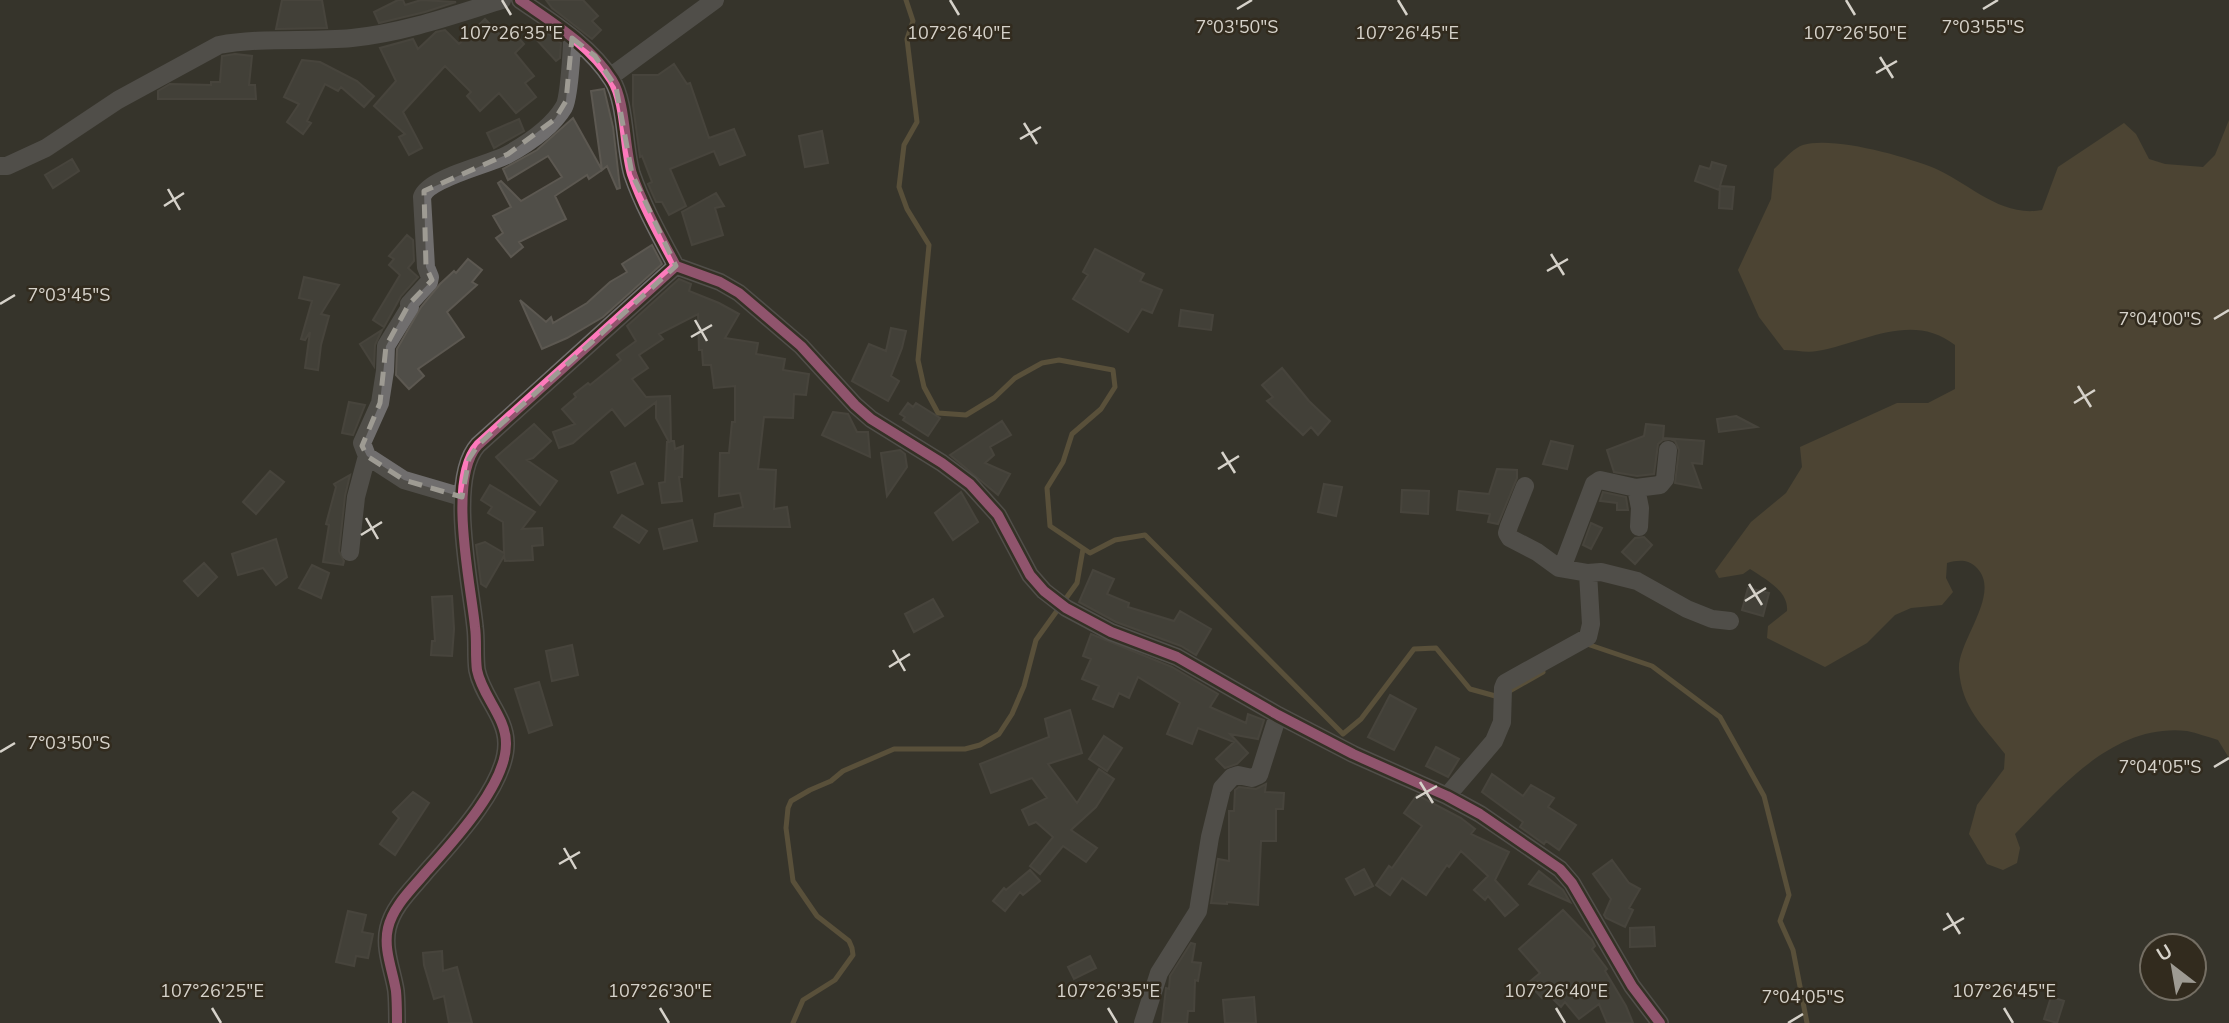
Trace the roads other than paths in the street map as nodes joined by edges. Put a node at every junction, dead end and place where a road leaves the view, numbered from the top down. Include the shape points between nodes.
1 (502, 0) edge
2 (520, 0) edge
3 (715, 0) edge
4 (572, 38) junction
5 (610, 77) junction
6 (0, 166) edge
7 (676, 266) junction
8 (1668, 450) dead end
9 (367, 456) junction
10 (1525, 486) dead end
11 (1636, 488) junction
12 (463, 497) junction
13 (1639, 527) dead end
14 (351, 552) dead end
15 (1562, 568) junction
16 (1588, 573) junction
17 (1730, 621) dead end
18 (1278, 715) junction
19 (1447, 796) junction
20 (397, 1023) edge
21 (1143, 1023) edge
22 (1660, 1023) edge

1 - 6 street via 355,38 219,45 118,100 46,148
2 - 4 street
3 - 5 street
4 - 5 street via 595,56
4 - 9 street via 566,101 555,119 508,154 439,181 422,194 429,282 409,304 386,346 380,403 362,443
5 - 7 street via 619,95 632,174
7 - 12 street via 472,451
7 - 18 street via 739,293 801,346 871,419 970,484 998,514 1030,575 1066,608 1111,632 1177,656
8 - 11 street via 1662,483
9 - 12 street via 404,480
9 - 14 street via 356,497
10 - 15 street via 1508,536
11 - 13 street
11 - 15 street via 1600,480 1594,484
12 - 20 street via 477,670 503,725 506,751 491,791 394,912 386,940
15 - 16 street
16 - 17 street via 1637,581 1687,609
16 - 19 street via 1588,637 1505,683 1502,722 1493,741
18 - 19 street
18 - 21 street via 1259,775 1232,777 1222,788 1198,911 1159,973
19 - 22 street via 1567,876 1632,986

